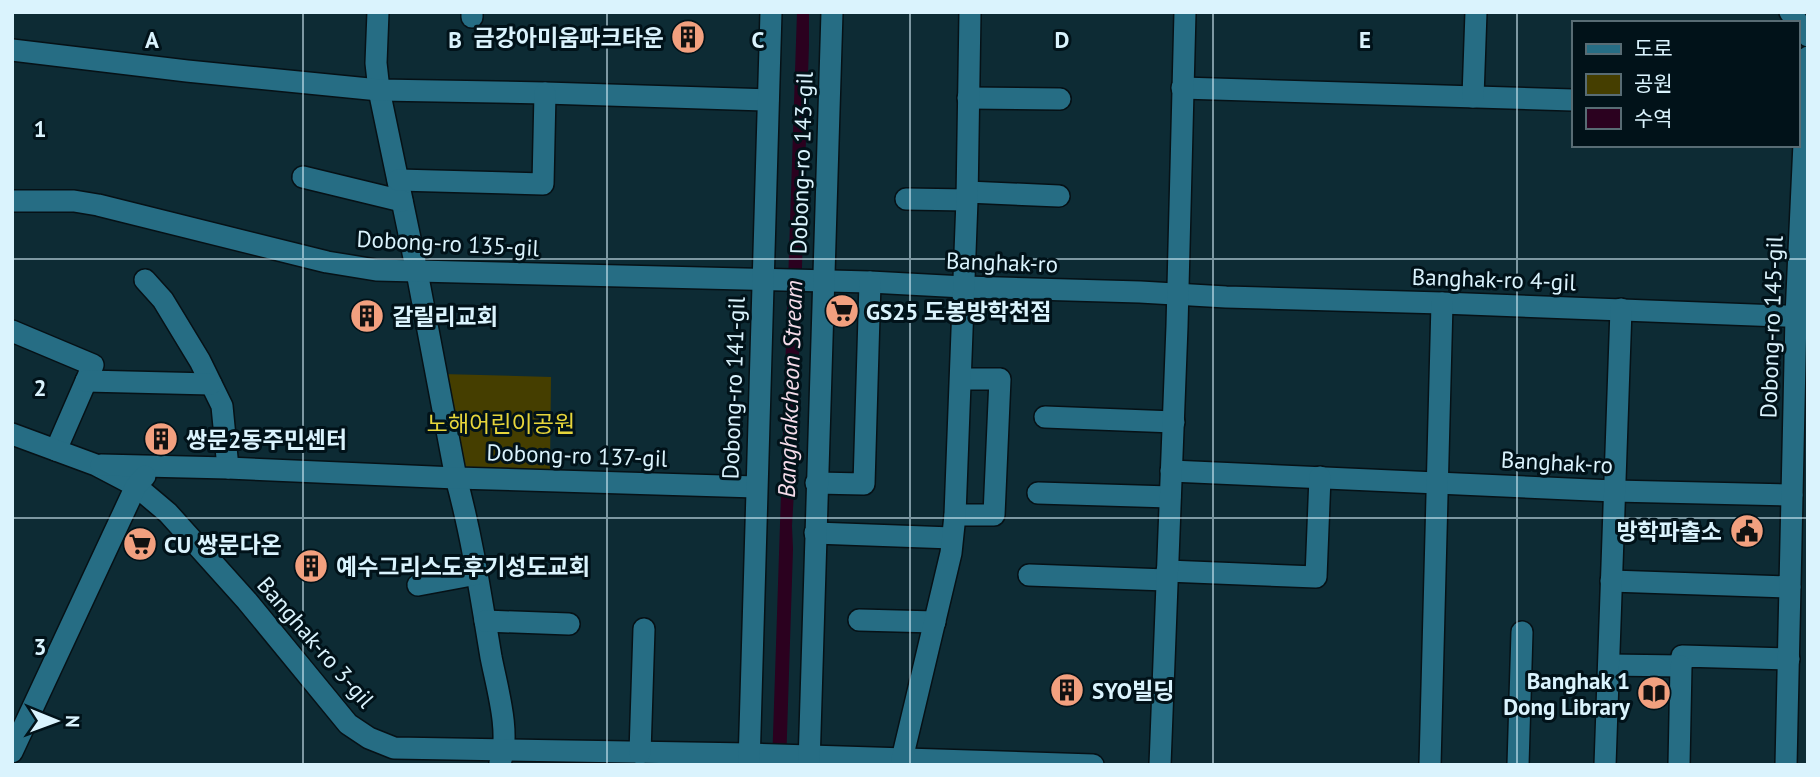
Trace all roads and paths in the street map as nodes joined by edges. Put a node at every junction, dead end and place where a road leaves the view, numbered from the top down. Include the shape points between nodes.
1 (378, 12) edge
2 (771, 12) edge
3 (832, 12) edge
4 (970, 12) edge
5 (1185, 12) edge
6 (1476, 12) edge
7 (12, 50) edge
8 (1808, 57) edge
9 (1807, 69) edge
10 (1182, 88) junction
11 (379, 90) junction
12 (545, 93) junction
13 (1473, 97) junction
14 (968, 98) junction
15 (768, 100) junction
16 (1060, 100) dead end
17 (1572, 100) edge
18 (1802, 106) edge
19 (303, 177) dead end
20 (400, 190) junction
21 (967, 196) junction
22 (1059, 196) dead end
23 (906, 199) dead end
24 (12, 201) edge
25 (417, 272) junction
26 (145, 279) dead end
27 (762, 279) junction
28 (823, 281) junction
29 (870, 282) junction
30 (964, 287) junction
31 (1178, 295) junction
32 (1441, 303) junction
33 (1621, 309) junction
34 (1802, 316) edge
35 (12, 331) edge
36 (961, 379) junction
37 (86, 381) junction
38 (211, 384) junction
39 (1045, 416) dead end
40 (1174, 422) junction
41 (12, 434) edge
42 (56, 450) junction
43 (96, 465) junction
44 (153, 466) junction
45 (228, 468) junction
46 (1171, 471) junction
47 (1320, 477) junction
48 (456, 478) junction
49 (816, 483) junction
50 (1437, 483) junction
51 (136, 486) junction
52 (756, 487) junction
53 (1615, 491) junction
54 (1038, 493) dead end
55 (1792, 495) junction
56 (1170, 497) junction
57 (955, 515) junction
58 (815, 533) junction
59 (952, 538) junction
60 (477, 574) junction
61 (1029, 575) dead end
62 (1167, 576) junction
63 (1611, 582) junction
64 (418, 585) dead end
65 (1790, 587) junction
66 (1799, 610) edge
67 (859, 620) dead end
68 (485, 621) junction
69 (935, 622) junction
70 (569, 624) dead end
71 (644, 629) dead end
72 (1522, 632) dead end
73 (1789, 659) junction
74 (1609, 665) junction
75 (1681, 666) junction
76 (1798, 684) edge
77 (12, 752) edge
78 (630, 757) edge
79 (502, 758) edge
80 (749, 759) edge
81 (902, 759) junction
82 (809, 760) edge
83 (1093, 765) edge
84 (1160, 765) edge
85 (1430, 765) edge
86 (1518, 765) edge
87 (1605, 765) edge
88 (1679, 765) edge
89 (1786, 765) edge

1 - 11 street
2 - 15 street, Dobong-ro 141-gil
3 - 28 street, Dobong-ro 143-gil
4 - 14 street
5 - 10 street
6 - 13 street
7 - 11 street
8 - 9 street, Dobong-ro 145-gil
9 - 18 street, Dobong-ro 145-gil
10 - 13 street
10 - 31 street
11 - 12 street
11 - 20 street
12 - 15 street
12 - 20 street via 543,184
13 - 17 street
14 - 16 street
14 - 21 street
15 - 27 street, Dobong-ro 141-gil
18 - 34 street, Dobong-ro 145-gil
19 - 20 street
20 - 25 street
21 - 22 street
21 - 23 street
21 - 30 street
24 - 25 street, Dobong-ro 135-gil via 74,201 327,262
25 - 27 street, Dobong-ro 135-gil
25 - 48 street
26 - 38 street via 163,300
27 - 28 street, Dobong-ro 135-gil
27 - 52 street, Dobong-ro 141-gil
28 - 29 street, Banghak-ro
28 - 49 street, Dobong-ro 143-gil
29 - 30 street, Banghak-ro
29 - 49 street via 864,484
30 - 31 street, Banghak-ro
30 - 36 street
31 - 32 street, Banghak-ro 4-gil
31 - 40 street
32 - 33 street, Banghak-ro 4-gil
32 - 50 street
33 - 34 street, Banghak-ro 4-gil
33 - 53 street
34 - 55 street, Dobong-ro 145-gil
35 - 37 street via 93,365
36 - 57 street
36 - 57 street via 1000,379 995,515
37 - 38 street
37 - 42 street
38 - 45 street via 222,406
39 - 40 street
40 - 46 street
41 - 42 street, Banghak-ro 3-gil
42 - 43 street, Banghak-ro 3-gil
43 - 44 street, Dobong-ro 137-gil
43 - 51 street, Banghak-ro 3-gil
44 - 45 street, Dobong-ro 137-gil
44 - 51 street
45 - 48 street, Dobong-ro 137-gil
46 - 47 street, Banghak-ro
46 - 56 street
47 - 50 street, Banghak-ro
47 - 62 street via 1315,577
48 - 52 street, Dobong-ro 137-gil
48 - 60 street
49 - 58 street, Dobong-ro 143-gil
50 - 53 street, Banghak-ro
50 - 85 street
51 - 77 street
51 - 79 street, Banghak-ro 3-gil via 168,513 348,724 394,748
52 - 80 street, Dobong-ro 141-gil
53 - 55 street, Banghak-ro
53 - 63 street
54 - 56 street
55 - 65 street, Dobong-ro 145-gil
56 - 62 street
57 - 59 street
58 - 59 street
58 - 82 street, Dobong-ro 143-gil
59 - 69 street
60 - 64 street
60 - 68 street
61 - 62 street
62 - 84 street
63 - 65 street
63 - 74 street
65 - 66 street, Dobong-ro 145-gil
66 - 73 street, Dobong-ro 145-gil
67 - 69 street
68 - 70 street
68 - 79 street via 504,731
69 - 81 street
71 - 78 street
72 - 86 street
73 - 75 street via 1682,656
73 - 76 street, Dobong-ro 145-gil
74 - 75 street
74 - 87 street
75 - 88 street
76 - 89 street, Dobong-ro 145-gil
78 - 79 street, Banghak-ro 3-gil
78 - 80 street, Banghak-ro 3-gil
80 - 82 street, Banghak-ro 3-gil
81 - 82 street
81 - 83 street

